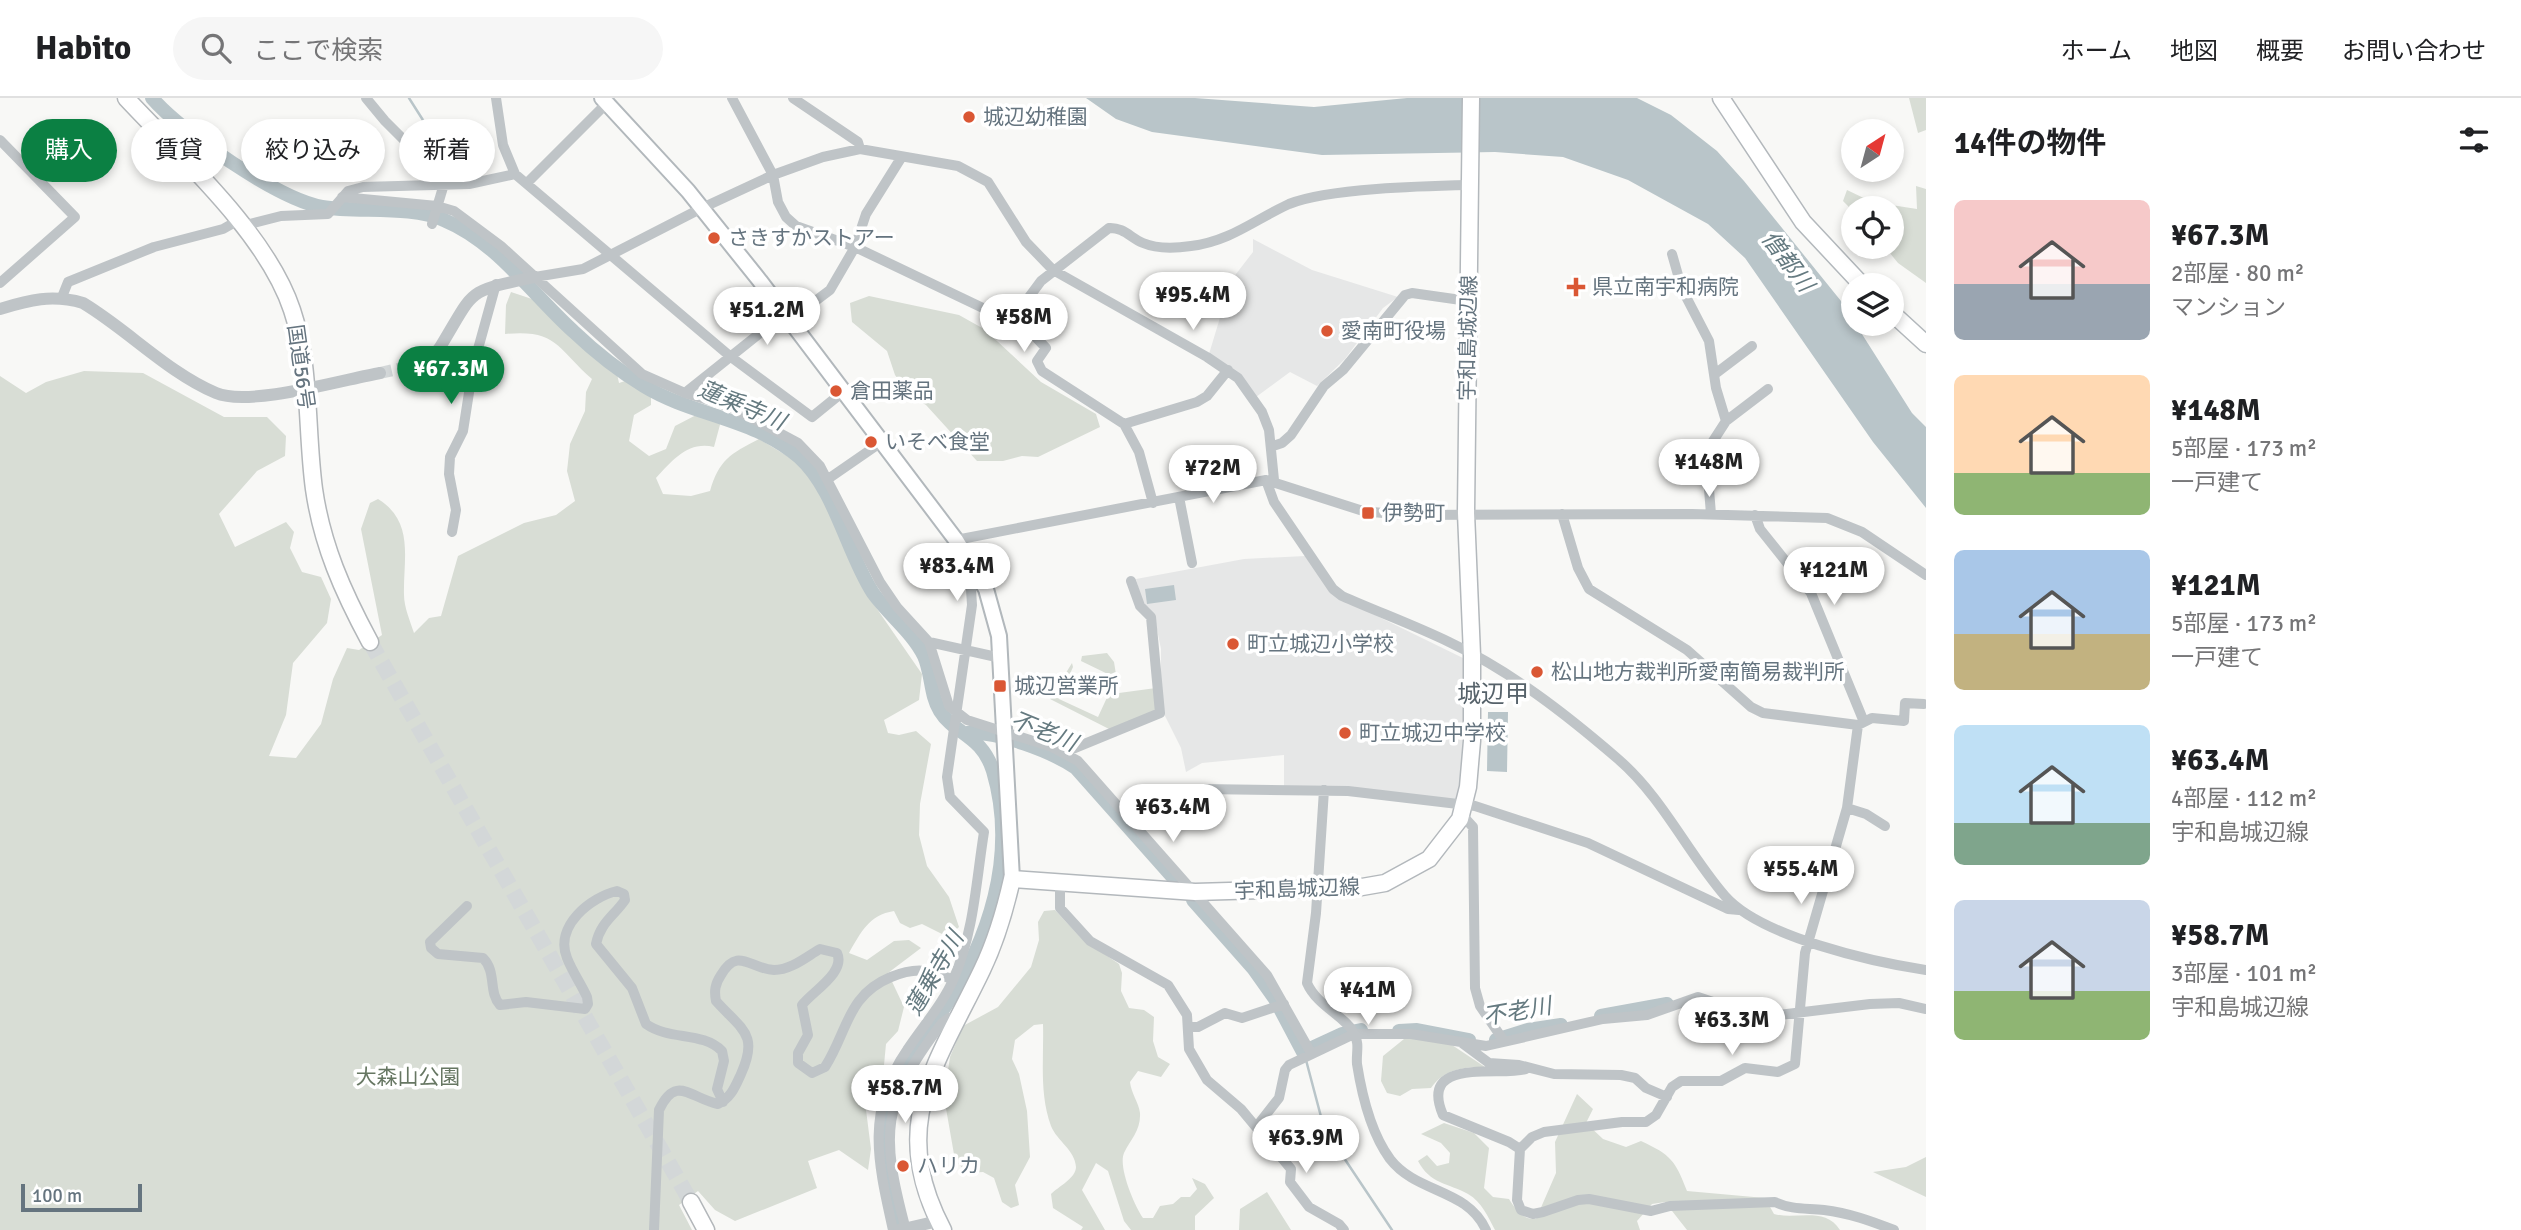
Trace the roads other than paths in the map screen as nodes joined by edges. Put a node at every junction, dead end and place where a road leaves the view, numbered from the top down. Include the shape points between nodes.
1 (126, 98) edge
2 (366, 98) edge
3 (496, 98) edge
4 (732, 98) edge
5 (793, 98) edge
6 (1471, 98) edge
7 (1721, 98) edge
8 (606, 100) edge
9 (0, 140) edge
10 (860, 149) junction
11 (901, 158) junction
12 (515, 174) junction
13 (773, 175) junction
14 (528, 182) junction
15 (1470, 182) junction
16 (444, 184) junction
17 (340, 199) junction
18 (437, 206) junction
19 (702, 208) junction
20 (240, 224) junction
21 (432, 224) dead end
22 (855, 247) junction
23 (1672, 254) dead end
24 (611, 256) junction
25 (1054, 270) junction
26 (1851, 273) edge
27 (535, 277) junction
28 (0, 283) edge
29 (496, 284) junction
30 (62, 297) junction
31 (1468, 301) junction
32 (0, 309) edge
33 (787, 316) junction
34 (1012, 320) junction
35 (1904, 324) edge
36 (1926, 344) edge
37 (1752, 346) dead end
38 (439, 349) tunnel mouth
39 (731, 357) junction
40 (1227, 370) junction
41 (380, 373) tunnel mouth
42 (1714, 374) junction
43 (305, 387) junction
44 (1768, 390) dead end
45 (844, 391) junction
46 (685, 393) junction
47 (1726, 421) junction
48 (1124, 424) junction
49 (883, 441) junction
50 (1273, 446) junction
51 (828, 479) junction
52 (1270, 480) junction
53 (1179, 497) junction
54 (1153, 503) junction
55 (1466, 513) junction
56 (1562, 514) junction
57 (1711, 514) junction
58 (1755, 515) junction
59 (452, 531) dead end
60 (956, 540) junction
61 (1192, 563) dead end
62 (974, 567) junction
63 (1926, 575) edge
64 (1131, 582) dead end
65 (370, 642) tunnel mouth
66 (929, 642) junction
67 (966, 649) junction
68 (1472, 655) junction
69 (1001, 658) junction
70 (1924, 704) dead end
71 (957, 715) junction
72 (1861, 723) junction
73 (1006, 733) junction
74 (1065, 752) junction
75 (1324, 790) junction
76 (1847, 808) junction
77 (1464, 810) junction
78 (1128, 816) junction
79 (1885, 826) dead end
80 (1012, 879) junction
81 (1060, 882) junction
82 (1318, 890) junction
83 (1195, 892) junction
84 (467, 906) dead end
85 (1739, 910) junction
86 (1808, 940) junction
87 (1926, 970) edge
88 (953, 980) junction
89 (948, 991) junction
90 (1284, 1004) junction
91 (1926, 1009) edge
92 (1798, 1013) junction
93 (958, 1016) junction
94 (1188, 1027) junction
95 (1354, 1034) junction
96 (1504, 1041) junction
97 (1461, 1043) junction
98 (1311, 1053) junction
99 (1530, 1068) junction
100 (1667, 1097) junction
101 (723, 1102) junction
102 (1257, 1126) junction
103 (1520, 1149) junction
104 (691, 1202) tunnel mouth
105 (941, 1226) edge
106 (654, 1230) edge
107 (706, 1230) edge
108 (901, 1230) edge
109 (1344, 1230) edge
110 (1486, 1230) edge
111 (1894, 1230) edge

1 - 20 main road, 国道56号
2 - 16 street
3 - 12 street via 503,145
4 - 13 street
5 - 10 street via 858,142
6 - 15 main road, 宇和島城辺線
7 - 26 main road via 1803,222
8 - 14 street
8 - 19 main road
9 - 28 street via 75,217
10 - 11 street
10 - 13 street
11 - 22 street via 866,214
11 - 25 street via 958,166 988,182 1027,242
12 - 14 street
12 - 16 street
13 - 19 street
13 - 22 street via 778,202 796,226
14 - 24 street
15 - 25 street via 1313,198 1290,204 1233,234 1189,247 1144,243 1123,230 1109,228
15 - 31 main road, 宇和島城辺線
16 - 17 street via 363,187
16 - 18 street
17 - 18 street
17 - 20 street via 328,214
18 - 21 street
18 - 27 street via 454,211 486,233
19 - 24 street
19 - 33 main road
20 - 30 street via 154,247 68,282
20 - 43 main road, 国道56号 via 281,283 292,309
22 - 33 street via 830,290
22 - 34 street
23 - 42 street via 1682,289 1709,341
24 - 27 street via 583,269
24 - 39 street
25 - 34 street
25 - 40 street
27 - 29 street
27 - 46 street via 628,365
29 - 38 street via 470,297
29 - 59 street via 472,367 463,431 450,457 456,510
30 - 32 street via 28,300
30 - 43 street via 103,315 218,394 261,396
31 - 50 street via 1405,295 1343,370 1324,386 1291,435
31 - 55 main road, 宇和島城辺線
33 - 39 street
33 - 45 main road
34 - 48 street via 1046,348 1037,361 1042,371
35 - 36 main road
37 - 42 street
39 - 45 street via 812,417
39 - 46 street
40 - 48 street via 1197,402
40 - 50 street via 1262,412
41 - 43 street
42 - 47 street
43 - 65 main road, 国道56号 via 314,490 327,555
44 - 47 street
45 - 49 main road
46 - 51 street via 731,407 798,443
47 - 57 street via 1706,452
48 - 54 street via 1139,452
49 - 51 street
49 - 60 main road
50 - 52 street
51 - 66 street via 880,582
52 - 53 street
52 - 55 street via 1363,511
52 - 68 street via 1274,502 1333,589
53 - 54 street
53 - 61 street
54 - 60 street
55 - 56 street
55 - 68 main road, 宇和島城辺線
56 - 57 street
56 - 72 street via 1589,589 1687,650 1751,707 1763,713
57 - 58 street
58 - 63 street via 1844,523
58 - 72 street via 1760,529 1811,593
60 - 62 main road
62 - 67 street
62 - 69 main road via 996,618
64 - 74 street via 1140,606 1151,617 1160,713
66 - 67 street
66 - 71 street via 942,689
67 - 69 street
67 - 71 street
68 - 77 main road, 宇和島城辺線 via 1472,741
68 - 85 street via 1558,709 1637,776
69 - 73 main road
70 - 72 street via 1905,703 1904,721 1872,718
71 - 73 street
71 - 88 street via 948,791 984,832 969,935
72 - 76 street
73 - 74 street
73 - 80 main road
74 - 78 street via 1092,774
75 - 77 street
75 - 78 street via 1201,789 1163,799
75 - 82 street
76 - 79 street
76 - 86 street
77 - 82 main road, 宇和島城辺線 via 1441,846 1406,874 1385,883
77 - 85 street via 1540,825
77 - 96 street via 1474,827 1475,988 1480,1006
78 - 83 street
80 - 81 main road, 宇和島城辺線
80 - 93 main road via 997,935
81 - 83 main road, 宇和島城辺線
81 - 94 street via 1060,908 1090,941 1168,985
82 - 83 main road, 宇和島城辺線
82 - 95 street via 1307,983
83 - 90 street via 1267,975
84 - 101 street via 430,942 431,948 438,954 483,958 500,1005 526,1002 584,1009 587,997 566,957 569,926 580,911 606,894 624,894 625,900 604,923 596,944 632,988 646,1024 668,1035 704,1039 722,1051 724,1061 716,1089
85 - 86 street
86 - 87 street via 1872,962
86 - 92 street
88 - 89 street
88 - 101 street via 919,969 876,983 853,1008 825,1067 812,1073 798,1063 808,1035 802,1004 833,973 840,957 837,953 820,949 790,967 774,970 736,960 727,963 716,982 716,1001 747,1035 751,1046 736,1085
89 - 93 street
89 - 108 street via 895,1070 879,1112 878,1153
90 - 94 street via 1242,1018 1226,1013
90 - 98 street
91 - 92 street via 1899,1003
92 - 96 street via 1743,1012 1698,997 1647,1015 1603,1019
92 - 100 street via 1795,1064 1790,1069 1745,1068 1721,1081 1681,1081
93 - 105 main road via 933,1063 918,1124 927,1196
93 - 108 street via 943,1023 911,1065 891,1111
94 - 102 street via 1189,1049 1207,1080
95 - 97 street via 1411,1034
95 - 98 street
95 - 110 street via 1367,1108 1379,1142 1392,1161 1429,1188 1470,1206
96 - 97 street via 1486,1046
97 - 99 street via 1489,1063
98 - 102 street via 1285,1070 1279,1098
99 - 100 street via 1635,1078
99 - 103 street via 1462,1072 1447,1079 1441,1088 1443,1115
100 - 103 street via 1646,1122 1544,1132 1532,1136
101 - 106 street via 707,1101 684,1090 666,1096 659,1110
102 - 109 street via 1291,1169 1290,1182 1309,1207
103 - 111 street via 1517,1200 1521,1210 1532,1214 1578,1200 1651,1211 1670,1206 1775,1202 1789,1209 1861,1216
104 - 107 main road
105 - 108 street

